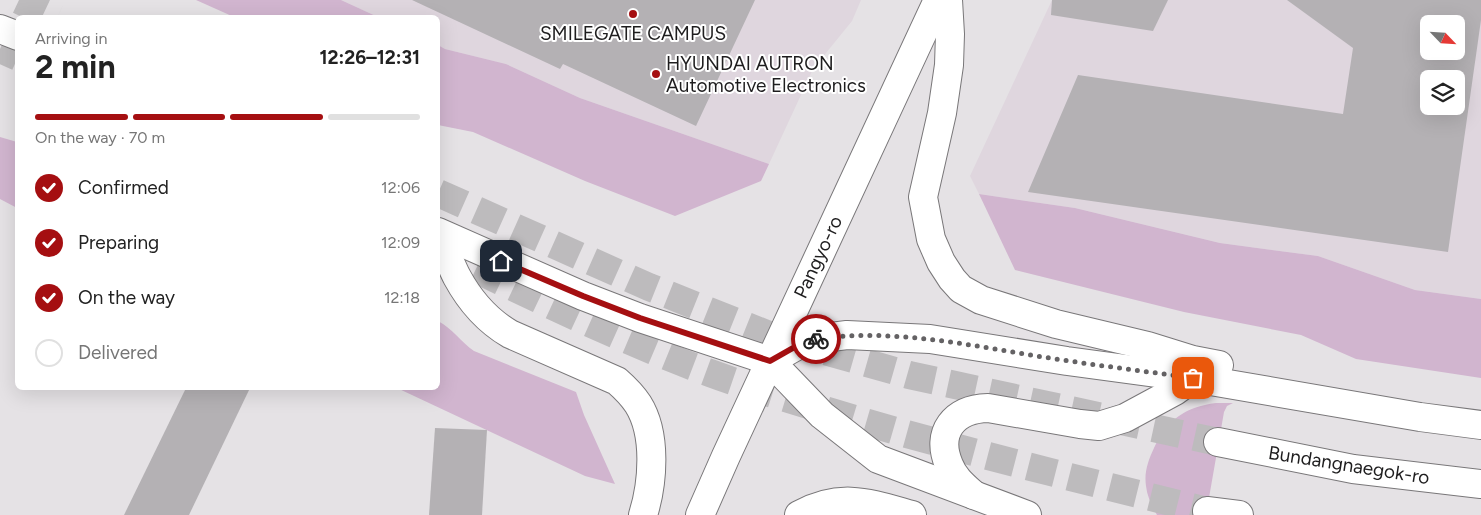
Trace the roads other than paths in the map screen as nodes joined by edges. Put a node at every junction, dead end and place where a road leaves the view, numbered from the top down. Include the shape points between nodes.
1 (938, 0) edge
2 (948, 0) edge
3 (0, 29) edge
4 (15, 35) edge
5 (440, 233) edge
6 (440, 242) edge
7 (770, 361) junction
8 (1193, 378) junction
9 (1306, 398) junction
10 (1481, 425) edge
11 (1218, 442) tunnel mouth
12 (1481, 484) edge
13 (975, 496) junction
14 (1207, 511) dead end
15 (643, 515) edge
16 (700, 515) edge
17 (798, 515) edge
18 (912, 515) edge
19 (1027, 515) edge
20 (1239, 515) edge

1 - 7 main road, Pangyo-ro
2 - 9 main road via 949,65 923,197 935,249 961,288 981,300 1056,324 1193,360 1262,374
3 - 4 main road
5 - 7 main road via 583,296
6 - 15 main road via 471,299 497,326 616,381 630,393 639,406 649,437 651,477
7 - 8 main road via 807,340 847,335 887,336 930,338
7 - 13 main road via 822,415 878,459
7 - 16 main road, Pangyo-ro
8 - 9 main road
8 - 13 main road via 1125,418 1099,426 988,408 976,408 957,416 946,436 948,464
9 - 10 main road
11 - 12 main road, Bundangnaegok-ro via 1353,469
13 - 19 main road
14 - 20 main road
17 - 18 main road via 814,507 842,501 863,502

